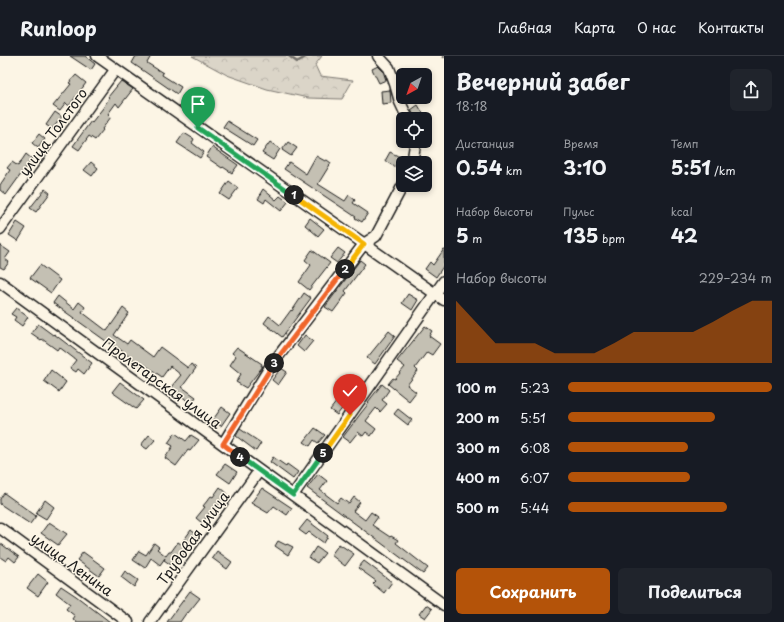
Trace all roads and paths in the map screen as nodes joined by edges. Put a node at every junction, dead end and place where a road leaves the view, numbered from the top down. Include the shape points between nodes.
1 (97, 56) edge
2 (378, 56) edge
3 (115, 70) junction
4 (405, 112) edge
5 (399, 192) edge
6 (0, 229) edge
7 (364, 244) junction
8 (444, 281) edge
9 (0, 282) edge
10 (435, 294) junction
11 (444, 300) edge
12 (223, 444) junction
13 (259, 470) junction
14 (293, 495) junction
15 (0, 528) edge
16 (444, 605) edge
17 (128, 622) edge
18 (150, 622) edge

1 - 3 street
2 - 4 street via 389,68
3 - 6 street, улица Толстого
3 - 7 street
5 - 7 street via 376,236
7 - 10 street
7 - 12 street via 270,367
8 - 10 street
9 - 12 street, Пролетарская улица
10 - 11 street
10 - 14 street
12 - 13 street, Пролетарская улица
13 - 14 street, Пролетарская улица
13 - 18 street, Трудовая улица
14 - 16 street, Пролетарская улица
15 - 17 street, улица Ленина

